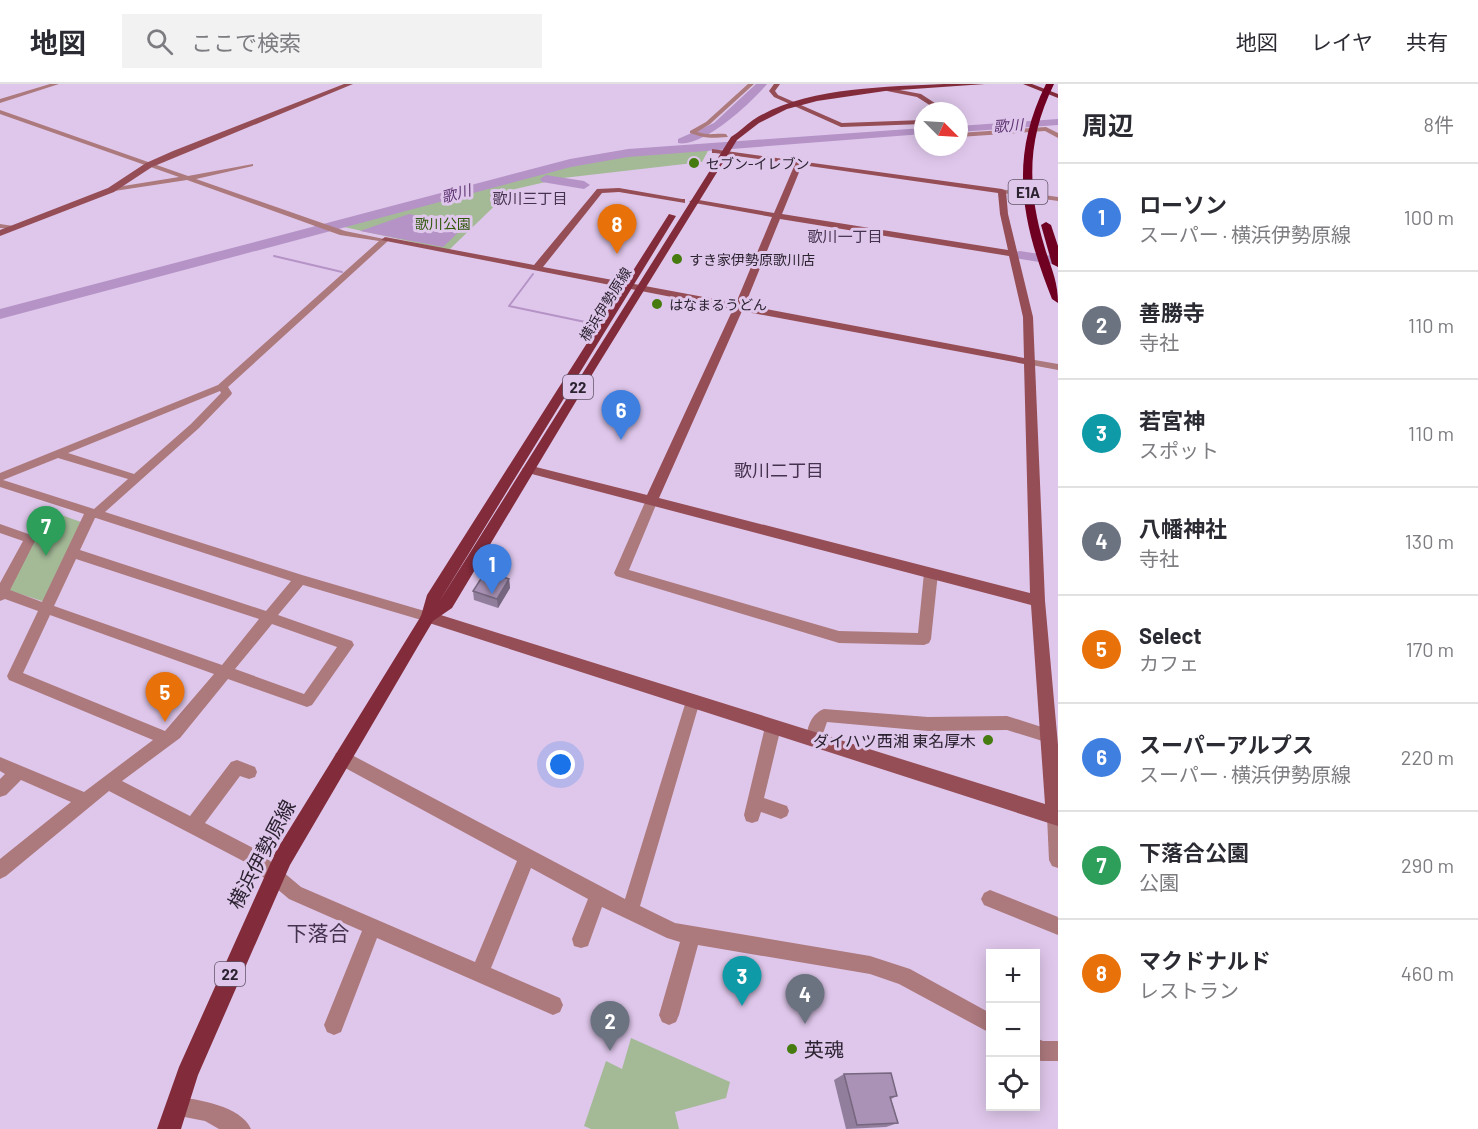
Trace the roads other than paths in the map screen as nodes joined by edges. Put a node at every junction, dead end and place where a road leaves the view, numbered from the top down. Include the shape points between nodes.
1 (56, 84) edge
2 (350, 84) edge
3 (751, 84) edge
4 (777, 84) edge
5 (946, 84) edge
6 (982, 84) edge
7 (1026, 84) edge
8 (1035, 84) edge
9 (1044, 84) edge
10 (1051, 84) edge
11 (889, 90) joint
12 (1058, 90) edge
13 (920, 91) junction
14 (0, 101) edge
15 (933, 102) edge
16 (790, 103) junction
17 (0, 112) edge
18 (914, 122) edge
19 (968, 134) edge
20 (1058, 136) edge
21 (724, 145) junction
22 (799, 163) junction
23 (149, 165) junction
24 (251, 165) dead end
25 (189, 178) junction
26 (111, 190) junction
27 (1002, 191) junction
28 (1058, 199) edge
29 (687, 201) junction
30 (777, 215) junction
31 (0, 226) edge
32 (16, 227) junction
33 (0, 233) edge
34 (385, 240) junction
35 (1015, 254) junction
36 (1058, 264) edge
37 (536, 269) junction
38 (634, 287) junction
39 (1058, 299) edge
40 (739, 307) junction
41 (1029, 362) junction
42 (1058, 367) edge
43 (222, 387) junction
44 (58, 454) junction
45 (528, 469) junction
46 (0, 477) edge
47 (136, 478) junction
48 (0, 483) edge
49 (652, 500) junction
50 (93, 513) junction
51 (0, 528) edge
52 (73, 554) junction
53 (931, 573) junction
54 (300, 579) junction
55 (1, 594) edge
56 (1038, 601) junction
57 (47, 608) junction
58 (268, 617) junction
59 (428, 617) junction
60 (223, 673) junction
61 (693, 701) junction
62 (773, 727) junction
63 (1049, 736) junction
64 (166, 739) junction
65 (814, 740) junction
66 (342, 758) junction
67 (0, 764) edge
68 (237, 767) dead end
69 (18, 772) junction
70 (108, 782) junction
71 (0, 790) edge
72 (85, 800) junction
73 (781, 811) dead end
74 (1056, 817) edge
75 (193, 826) junction
76 (527, 856) junction
77 (1058, 860) edge
78 (0, 870) edge
79 (275, 875) junction
80 (598, 894) junction
81 (990, 899) dead end
82 (630, 911) junction
83 (373, 926) junction
84 (1058, 926) edge
85 (691, 936) junction
86 (581, 939) dead end
87 (480, 972) junction
88 (553, 1005) dead end
89 (669, 1015) dead end
90 (986, 1021) edge
91 (334, 1025) dead end
92 (1040, 1050) edge
93 (1058, 1051) edge
94 (176, 1107) junction
95 (169, 1129) edge
96 (240, 1129) edge

1 - 14 street
2 - 23 street
3 - 21 street via 708,123 692,132 708,137 717,135
4 - 16 street via 773,93
5 - 16 main road, 横浜伊勢原線 / 22 via 846,91
6 - 13 main road
7 - 12 main road
8 - 12 highway
9 - 12 highway
10 - 12 main road
10 - 39 highway, E1A via 1040,100 1026,157 1035,232
11 - 13 street
11 - 16 main road, 横浜伊勢原線 / 22
12 - 36 highway, E1A via 1044,118 1038,178 1043,213
13 - 15 street
16 - 18 street via 849,126
16 - 21 main road, 横浜伊勢原線 / 22 via 754,122
17 - 23 street
19 - 20 street via 1046,129
21 - 22 street
21 - 29 main road, 横浜伊勢原線 / 22
22 - 27 street
22 - 30 street
23 - 25 street
23 - 26 street
24 - 25 street
25 - 26 street
25 - 34 street via 338,231
26 - 32 street
27 - 28 street
27 - 35 street
29 - 30 street
29 - 37 street via 603,190
29 - 38 main road, 横浜伊勢原線 / 22
30 - 35 street
30 - 40 street
31 - 32 street
32 - 33 street
34 - 37 street
34 - 43 street
35 - 41 street via 1028,317
37 - 38 street
38 - 40 street
38 - 45 main road, 横浜伊勢原線 / 22
38 - 59 main road, 横浜伊勢原線 / 22 via 432,599
40 - 41 street
40 - 49 street
41 - 42 street
41 - 56 street
43 - 44 street
43 - 47 street via 227,393
44 - 46 street
44 - 47 street
45 - 49 street
45 - 59 main road, 横浜伊勢原線 / 22 via 447,604
47 - 50 street
48 - 50 street
49 - 53 street
49 - 53 street via 621,573 838,637 924,639
50 - 52 street
50 - 54 street
51 - 55 street via 30,539
52 - 57 street
52 - 58 street
53 - 56 street
54 - 58 street
54 - 59 street
55 - 57 street
56 - 63 street
57 - 60 street
57 - 64 street via 14,676
58 - 60 street
58 - 60 street via 347,645 307,701
59 - 61 street
59 - 66 main road, 横浜伊勢原線 / 22
60 - 64 street
61 - 62 street
61 - 82 street
62 - 65 street
62 - 73 street via 753,809
63 - 65 street via 1007,723 928,724 824,715 819,719
63 - 74 street
64 - 70 street
65 - 74 street
66 - 76 street
66 - 79 main road, 横浜伊勢原線 / 22
67 - 69 street
68 - 75 street
69 - 71 street
69 - 72 street
70 - 72 street
70 - 75 street
72 - 78 street
74 - 77 street
75 - 79 street via 251,856
76 - 80 street
76 - 87 street
79 - 83 street via 295,893
79 - 94 main road, 横浜伊勢原線 / 22
80 - 82 street
80 - 86 street
81 - 84 street
82 - 85 street via 673,932
83 - 87 street
83 - 91 street
85 - 89 street
85 - 90 street via 870,965 903,976
87 - 88 street
92 - 93 street
94 - 95 main road, 横浜伊勢原線 / 22
94 - 96 street via 208,1111

